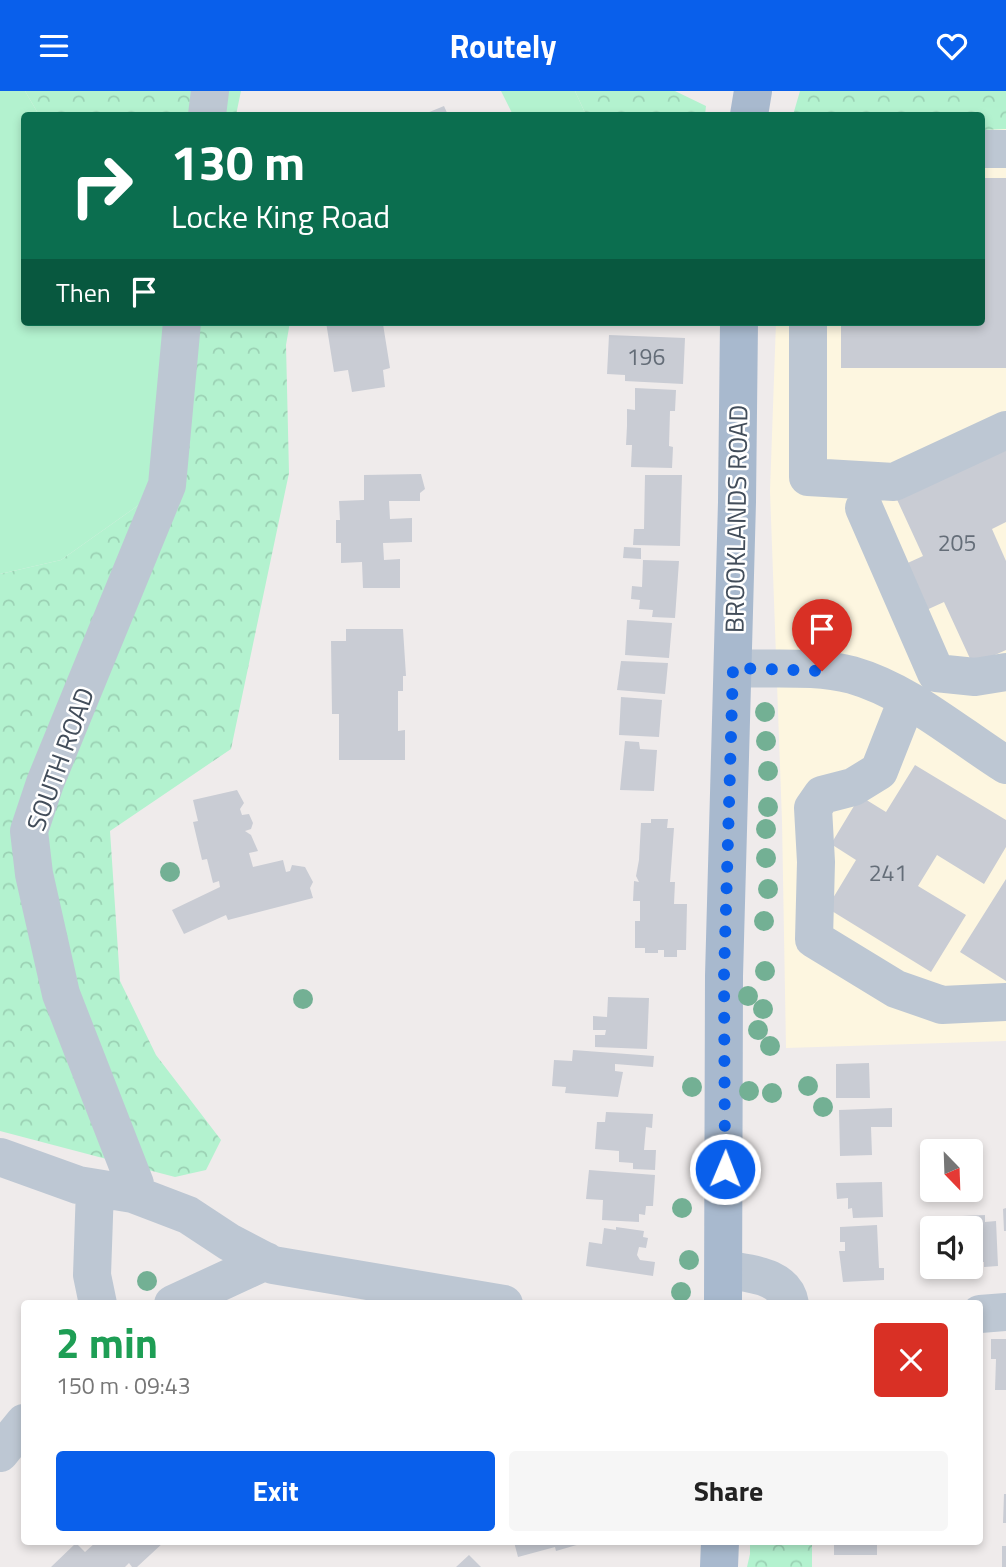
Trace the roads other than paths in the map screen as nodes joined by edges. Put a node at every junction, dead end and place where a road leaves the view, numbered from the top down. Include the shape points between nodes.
1 (210, 91) edge
2 (753, 91) edge
3 (207, 112) edge
4 (750, 112) edge
5 (985, 149) edge
6 (1006, 149) edge
7 (183, 326) edge
8 (739, 326) edge
9 (808, 326) edge
10 (1006, 430) edge
11 (864, 508) dead end
12 (733, 668) junction
13 (1006, 672) edge
14 (907, 700) junction
15 (1003, 758) edge
16 (1006, 1002) edge
17 (0, 1157) edge
18 (95, 1188) junction
19 (133, 1194) junction
20 (266, 1261) junction
21 (724, 1287) edge
22 (97, 1300) edge
23 (182, 1300) edge
24 (479, 1300) edge
25 (790, 1300) edge
26 (1006, 1312) edge
27 (983, 1314) edge
28 (21, 1427) edge
29 (0, 1453) edge
30 (720, 1545) edge
31 (719, 1567) edge

1 - 3 street
2 - 4 main road
5 - 6 street
7 - 19 street, SOUTH ROAD via 167,485 29,831 61,994 135,1184
8 - 12 main road, BROOKLANDS ROAD
9 - 10 street via 808,477 894,482
11 - 13 street via 936,673 975,677
12 - 14 street via 850,674
12 - 21 main road, BROOKLANDS ROAD via 724,976
14 - 15 street
14 - 16 street via 879,771 853,787 822,795 813,808 814,939 896,989 942,1005
17 - 18 street
18 - 19 street
18 - 22 street via 92,1275
19 - 20 street via 188,1215
20 - 23 street
20 - 24 street via 306,1272
21 - 25 street via 773,1279
26 - 27 street
28 - 29 street
30 - 31 main road

